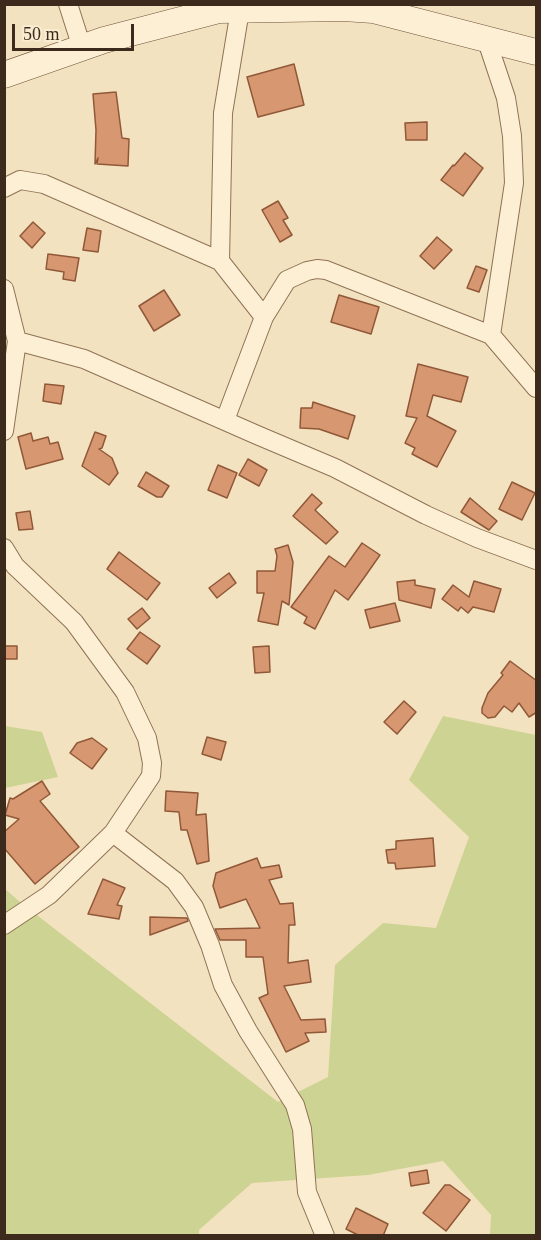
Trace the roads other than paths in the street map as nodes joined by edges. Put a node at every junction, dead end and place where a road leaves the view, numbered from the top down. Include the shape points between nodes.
1 (68, 4) edge
2 (226, 8) edge
3 (488, 41) junction
4 (82, 48) junction
5 (537, 52) edge
6 (4, 75) edge
7 (4, 188) edge
8 (220, 261) junction
9 (4, 289) edge
10 (264, 317) junction
11 (491, 335) junction
12 (17, 341) junction
13 (537, 388) edge
14 (225, 420) junction
15 (4, 431) edge
16 (4, 548) edge
17 (537, 560) edge
18 (113, 833) junction
19 (4, 925) edge
20 (325, 1236) edge

1 - 4 street
2 - 3 street via 373,10
2 - 4 street
2 - 8 street
3 - 5 street
3 - 11 street via 506,98 514,183
4 - 6 street
7 - 8 street via 21,180 44,184
8 - 10 street
9 - 12 street
10 - 11 street via 287,280 316,269
10 - 14 street
11 - 13 street
12 - 14 street via 84,359
12 - 15 street
14 - 17 street via 335,468 477,538
16 - 18 street via 15,566 74,622 125,692 147,738 151,776
18 - 19 street via 49,895
18 - 20 street via 175,881 194,907 223,985 295,1105 302,1129 307,1192

